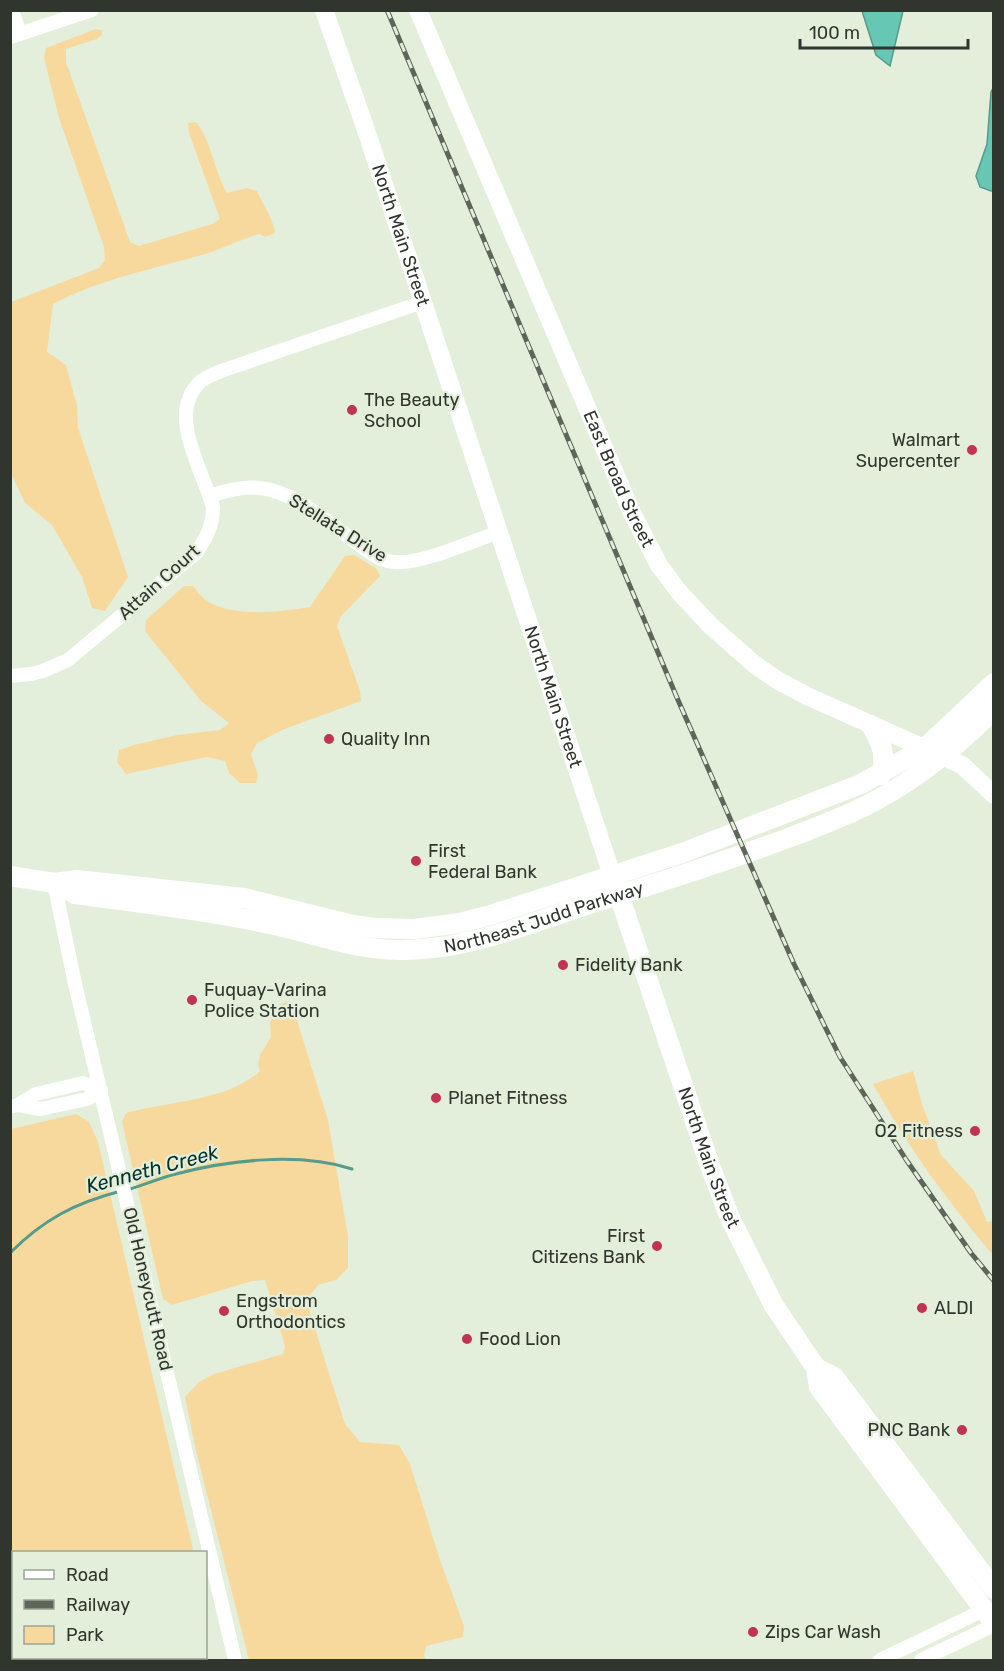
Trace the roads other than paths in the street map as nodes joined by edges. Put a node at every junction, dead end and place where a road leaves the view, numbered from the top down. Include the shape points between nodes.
1 (12, 10) edge
2 (92, 10) edge
3 (324, 10) edge
4 (418, 10) edge
5 (15, 35) edge
6 (423, 302) junction
7 (210, 496) junction
8 (499, 532) junction
9 (10, 676) edge
10 (993, 683) edge
11 (993, 709) edge
12 (871, 725) junction
13 (925, 748) junction
14 (944, 756) junction
15 (881, 775) junction
16 (993, 795) edge
17 (612, 875) junction
18 (10, 876) edge
19 (54, 882) junction
20 (619, 895) junction
21 (375, 928) junction
22 (328, 940) junction
23 (101, 1090) junction
24 (14, 1106) edge
25 (816, 1368) junction
26 (993, 1589) edge
27 (991, 1616) edge
28 (235, 1660) edge
29 (880, 1660) edge
30 (921, 1660) edge

1 - 5 street
2 - 5 street
3 - 6 main road, North Main Street
4 - 12 main road, East Broad Street via 631,511 659,565 693,608 754,664 777,680
6 - 7 street, Attain Court via 200,381 187,400 185,422
6 - 8 main road, North Main Street
7 - 8 street, Stellata Drive via 245,488 273,490 296,500 379,558 392,562 417,560
7 - 9 street, Attain Court via 213,519 195,554 68,660 43,671
8 - 17 main road, North Main Street
10 - 13 highway, Northeast Judd Parkway
11 - 14 highway, Northeast Judd Parkway
12 - 13 main road, East Broad Street
12 - 15 highway via 884,751
13 - 14 main road, East Broad Street
13 - 15 highway, Northeast Judd Parkway
14 - 16 main road, East Broad Street via 966,767
14 - 20 highway, Northeast Judd Parkway via 895,789 844,816
15 - 17 highway, Northeast Judd Parkway via 760,824
17 - 20 highway, North Main Street
17 - 21 highway, Northeast Judd Parkway via 460,923 414,929
18 - 19 highway, Northeast Judd Parkway
19 - 21 highway, Northeast Judd Parkway via 77,880 244,898
19 - 22 highway, Northeast Judd Parkway via 75,894 243,919
19 - 23 street, Old Honeycutt Road
20 - 22 highway, Northeast Judd Parkway via 503,933 436,949 374,949
20 - 25 highway, North Main Street via 730,1218 773,1304
21 - 22 highway via 372,935 364,938
23 - 24 street via 87,1099 40,1109
23 - 28 street, Old Honeycutt Road
25 - 26 highway, North Main Street via 834,1377
25 - 27 highway, North Main Street via 819,1387
27 - 29 street
27 - 30 street

